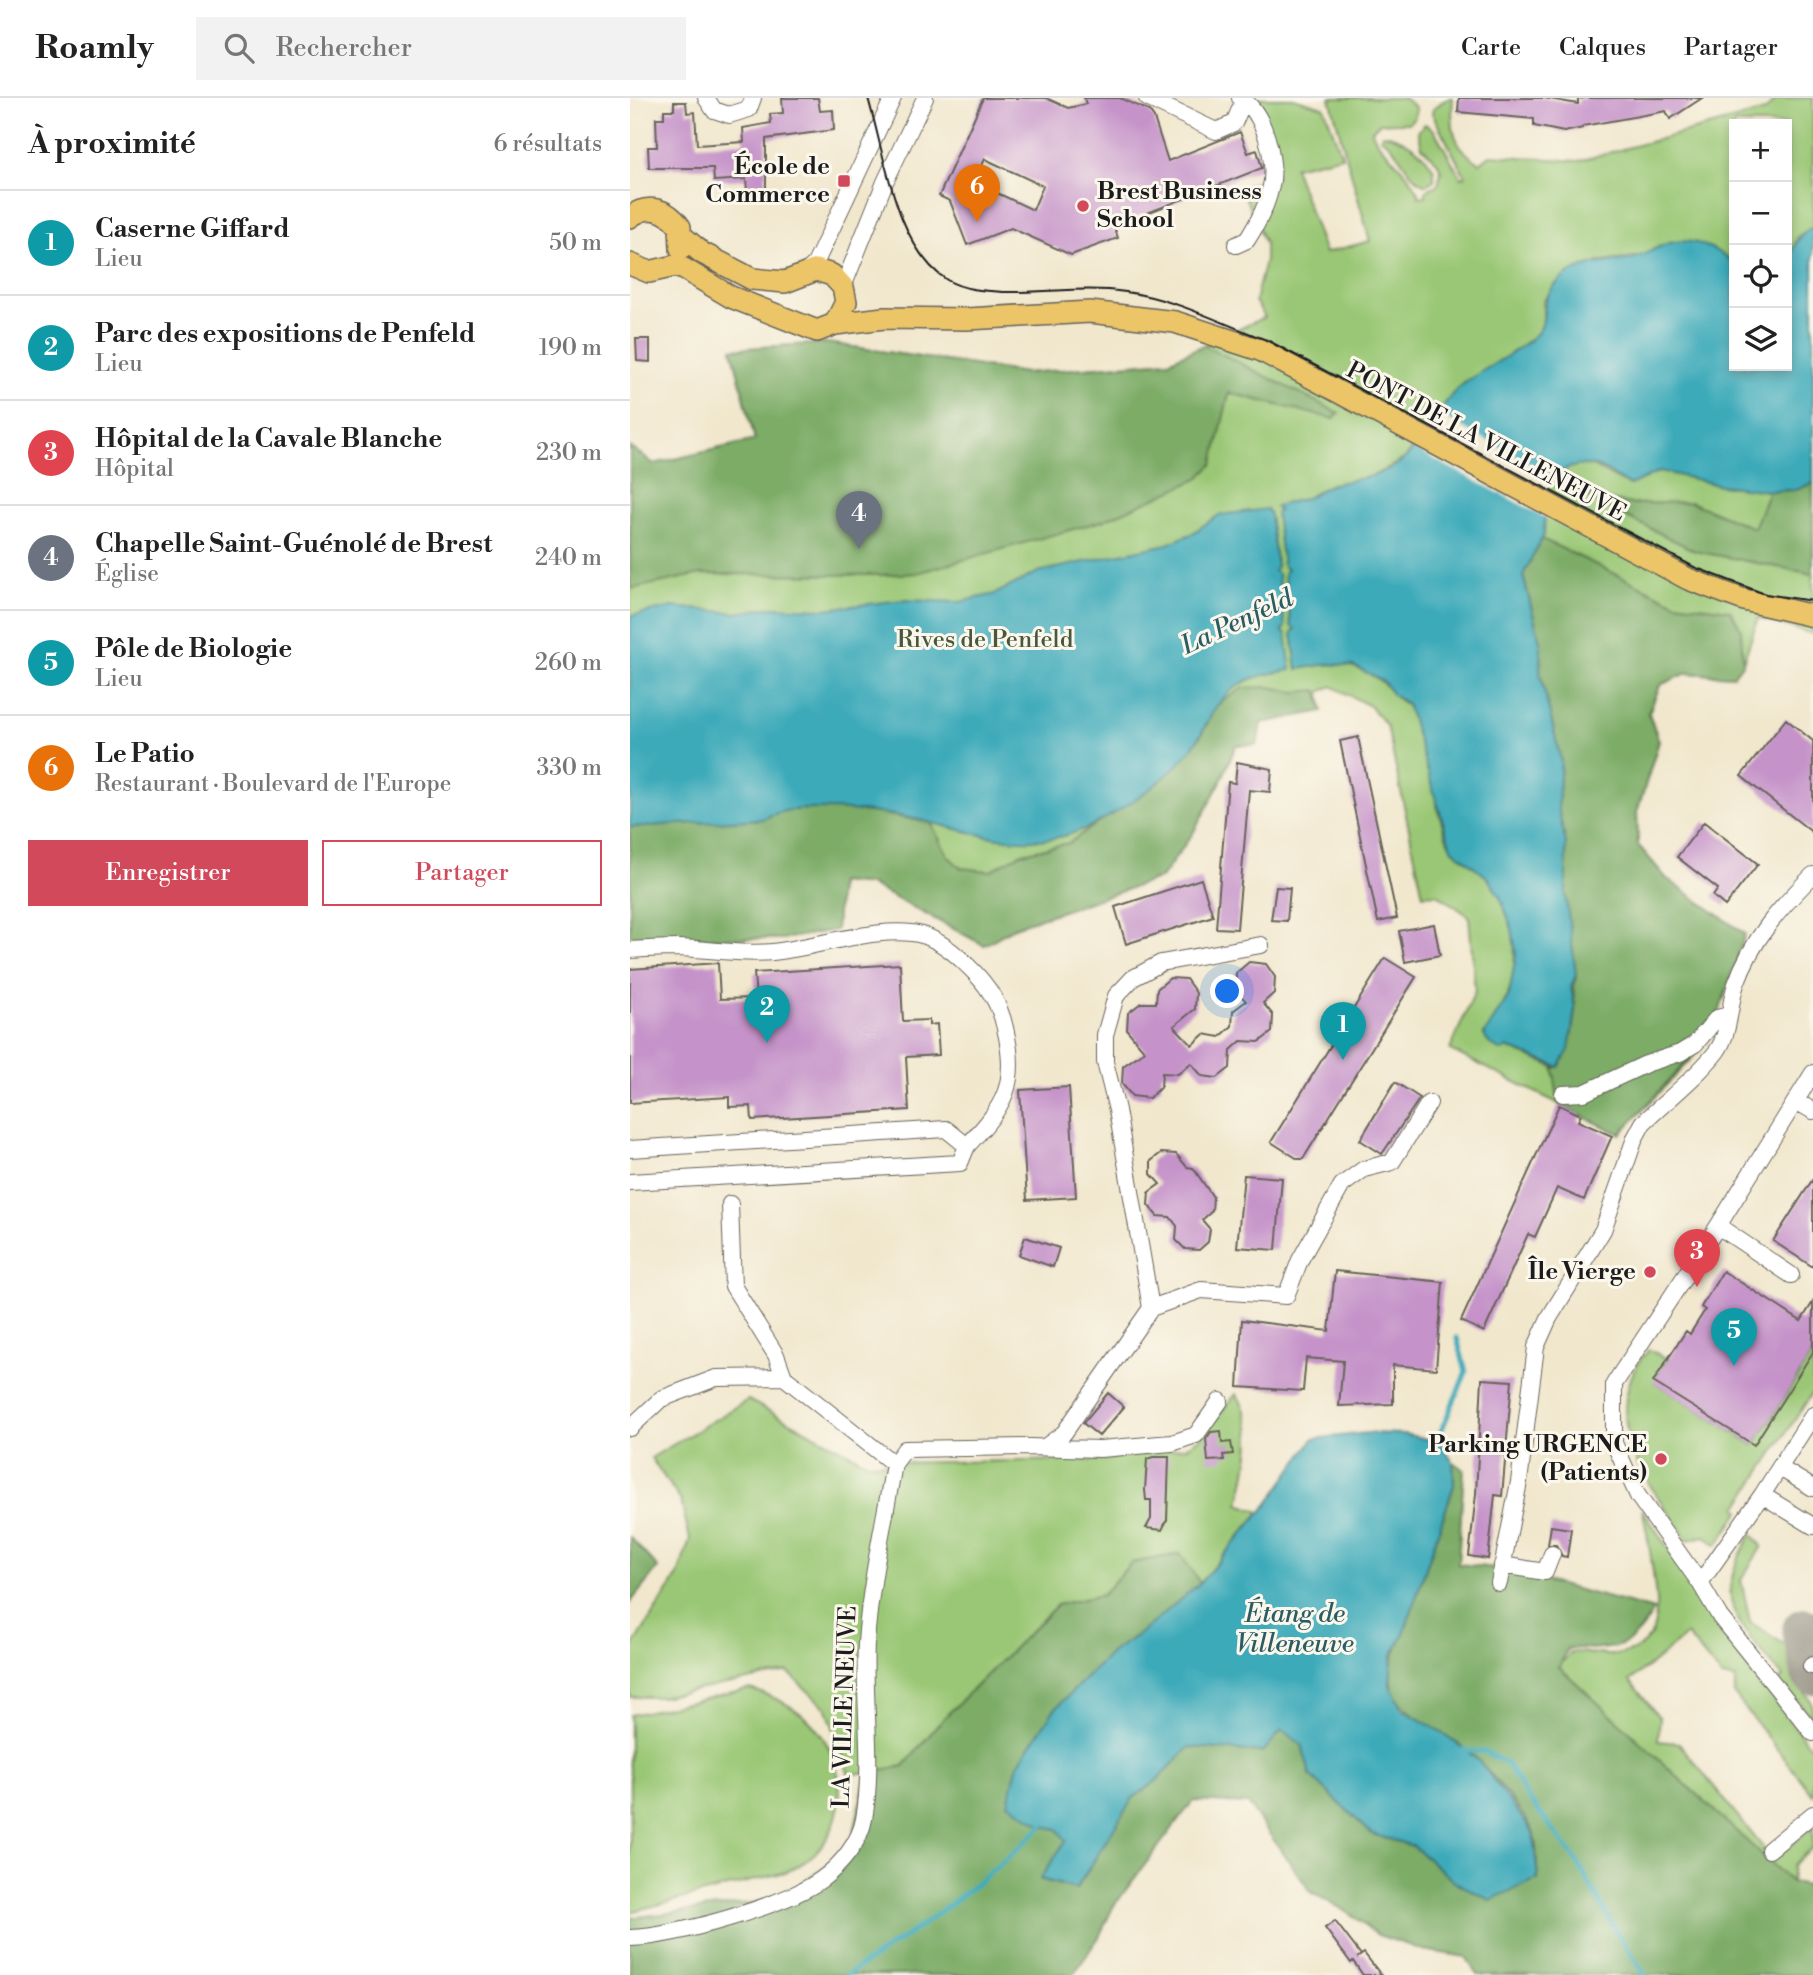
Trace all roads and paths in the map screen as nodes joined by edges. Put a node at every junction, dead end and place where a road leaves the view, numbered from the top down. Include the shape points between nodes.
1 (706, 98) edge
2 (753, 98) edge
3 (893, 98) edge
4 (925, 98) edge
5 (1147, 98) edge
6 (1242, 99) edge
7 (631, 215) edge
8 (683, 237) junction
9 (1236, 245) dead end
10 (630, 264) edge
11 (668, 267) junction
12 (801, 275) junction
13 (844, 290) junction
14 (909, 317) junction
15 (791, 319) junction
16 (835, 324) junction
17 (1813, 617) edge
18 (1813, 875) edge
19 (1261, 945) dead end
20 (630, 950) edge
21 (1728, 1015) junction
22 (1813, 1073) edge
23 (1563, 1094) dead end
24 (1796, 1101) junction
25 (1429, 1103) dead end
26 (1813, 1111) edge
27 (967, 1146) junction
28 (630, 1149) edge
29 (630, 1182) edge
30 (730, 1204) dead end
31 (1718, 1226) junction
32 (1791, 1275) dead end
33 (1151, 1307) junction
34 (784, 1377) junction
35 (1220, 1401) dead end
36 (1813, 1415) edge
37 (630, 1428) edge
38 (1045, 1447) junction
39 (894, 1464) junction
40 (1780, 1468) junction
41 (1813, 1488) edge
42 (1762, 1495) junction
43 (1813, 1526) edge
44 (1552, 1554) dead end
45 (1502, 1565) junction
46 (1499, 1583) dead end
47 (1700, 1583) junction
48 (1813, 1732) edge
49 (1813, 1814) edge
50 (1769, 1850) dead end
51 (630, 1938) edge

1 - 2 street via 713,110 729,115 749,109
3 - 12 street via 815,264
4 - 13 street via 885,183
5 - 6 street via 1216,131 1234,123
6 - 9 street via 1253,108 1262,128 1272,183 1266,207 1247,240
7 - 8 main road via 643,210 665,212
8 - 11 main road via 680,254
8 - 12 main road via 702,253 752,279 785,282
10 - 11 main road via 649,272
11 - 15 main road via 684,269 731,297
12 - 13 main road via 832,275
12 - 15 main road via 786,294
13 - 14 main road via 869,307
13 - 16 main road via 844,310
14 - 16 main road
14 - 17 main road, PONT DE LA VILLENEUVE via 967,320 1116,313 1175,322 1260,350 1688,579 1744,600
15 - 16 main road via 817,331
18 - 21 street via 1774,914 1754,944
19 - 33 street via 1161,963 1133,978 1116,996 1105,1035 1105,1062
20 - 27 street via 753,953 894,934 923,936 953,951 982,979 1002,1013 1011,1052 1007,1096
21 - 23 street via 1717,1018 1695,1044 1680,1053 1584,1093
21 - 45 street via 1717,1051 1643,1123 1603,1230 1536,1347 1519,1482
22 - 24 street
24 - 26 street
24 - 31 street
25 - 33 street via 1392,1162 1364,1169 1342,1185 1300,1260 1286,1296 1201,1290
27 - 28 street via 946,1129
27 - 29 street via 960,1163
30 - 34 street via 733,1286 776,1355
31 - 32 street
31 - 47 street via 1614,1384 1611,1413 1614,1443 1625,1472
33 - 38 street via 1064,1433
34 - 37 street via 716,1378 661,1399
34 - 39 street
35 - 38 street via 1196,1434 1172,1443 1100,1449
36 - 40 street
38 - 39 street via 905,1449
39 - 51 street, LA VILLE NEUVE via 866,1641 864,1821 850,1852 822,1879 799,1891 719,1921
40 - 41 street
40 - 42 street
42 - 43 street
42 - 47 street
44 - 45 street via 1545,1572
45 - 46 street
47 - 48 street via 1720,1618
49 - 50 street

